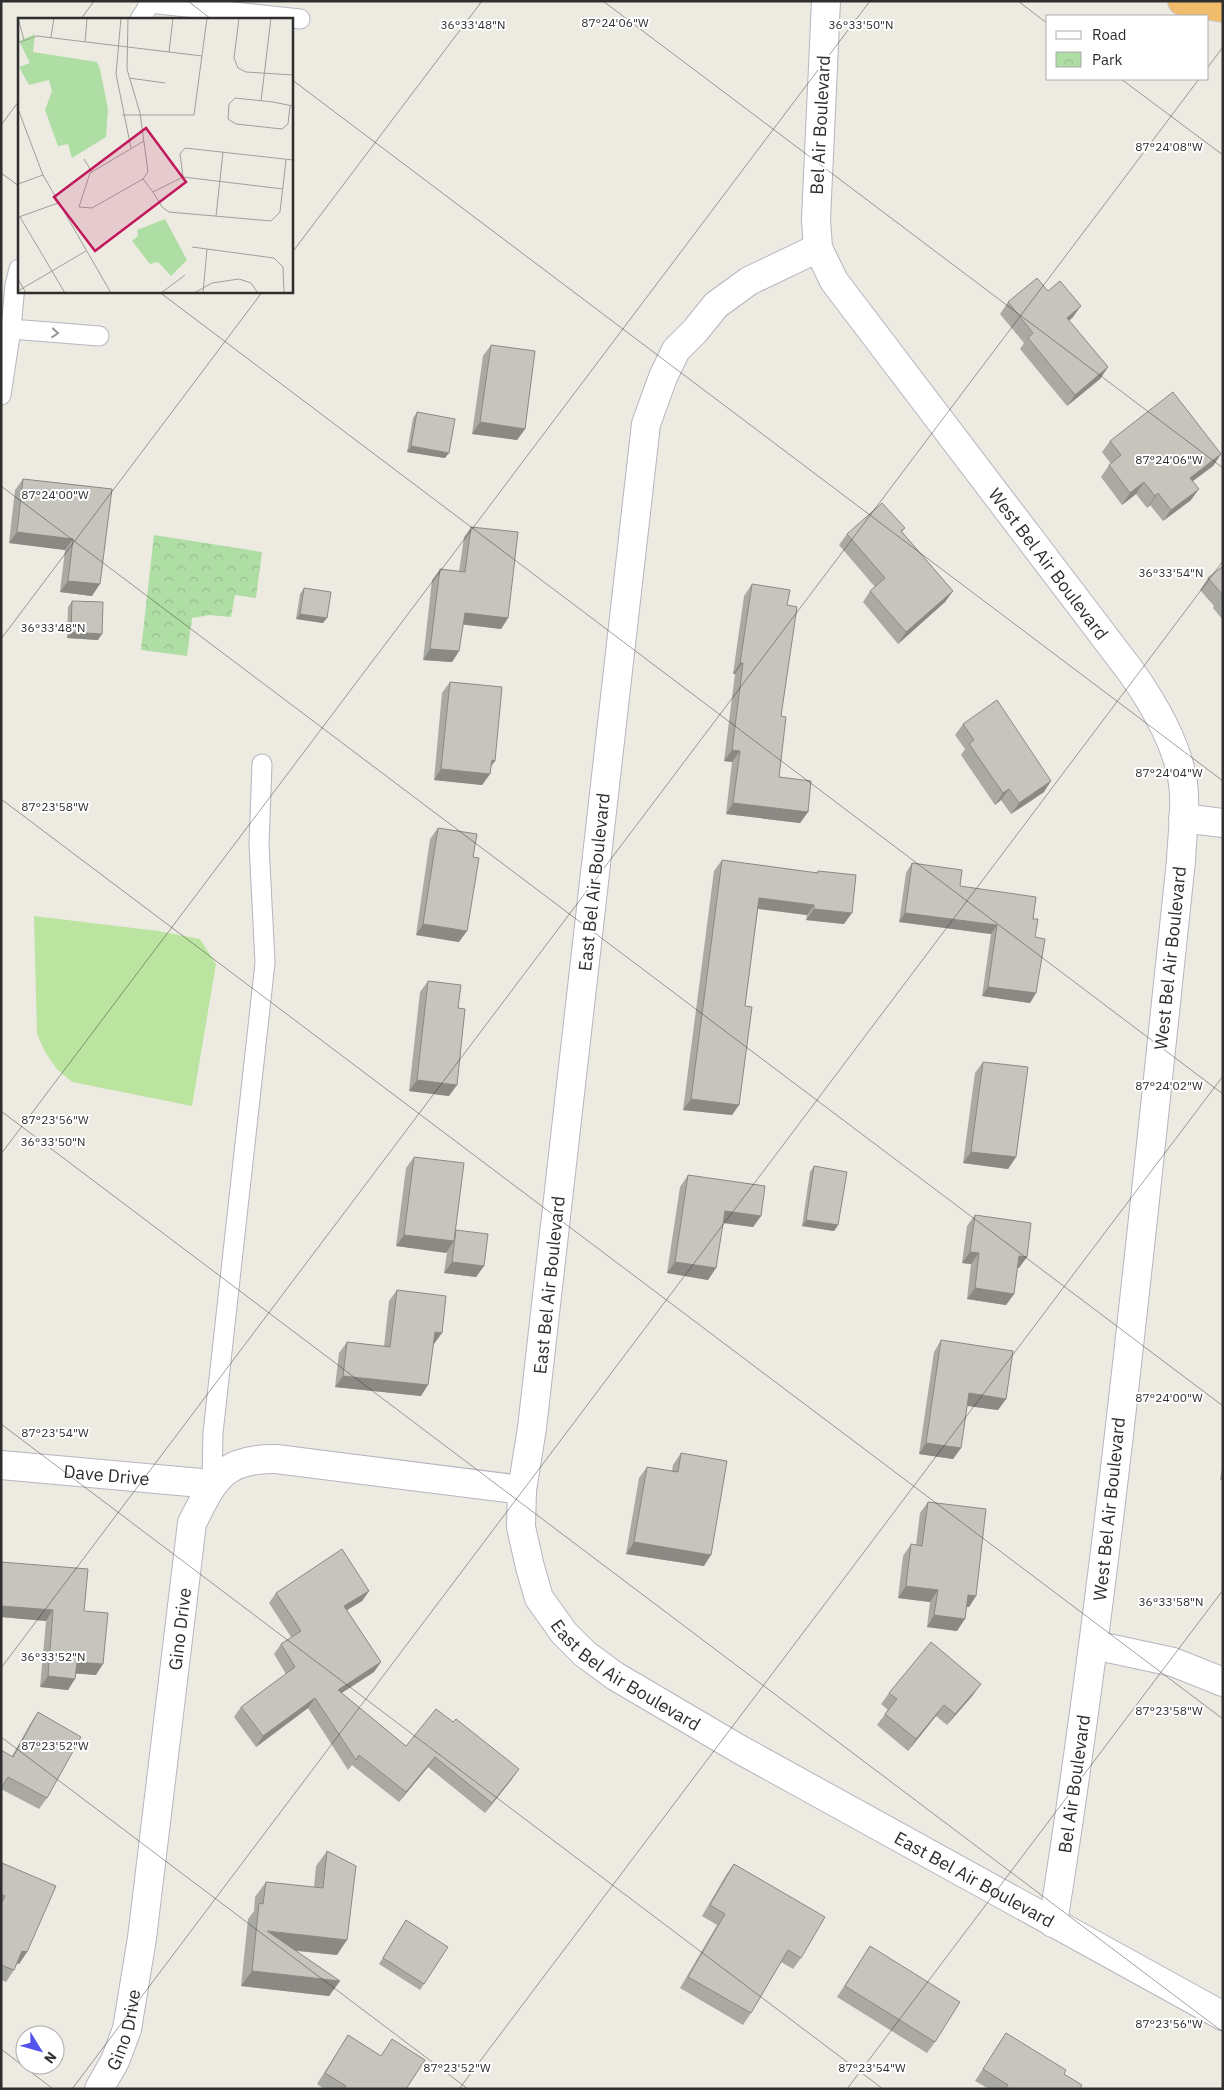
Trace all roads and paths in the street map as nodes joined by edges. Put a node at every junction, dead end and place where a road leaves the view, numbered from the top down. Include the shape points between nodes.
1 (826, 1) edge
2 (1182, 1) edge
3 (146, 8) edge
4 (1223, 8) edge
5 (174, 12) edge
6 (282, 18) edge
7 (292, 19) edge
8 (300, 19) dead end
9 (818, 248) junction
10 (18, 272) edge
11 (11, 329) junction
12 (99, 336) dead end
13 (1, 395) edge
14 (262, 764) dead end
15 (1183, 818) junction
16 (1223, 822) edge
17 (1, 1465) edge
18 (212, 1484) junction
19 (522, 1490) junction
20 (1094, 1645) junction
21 (1223, 1682) edge
22 (1053, 1923) junction
23 (1223, 2016) edge
24 (99, 2089) edge

1 - 9 street, Bel Air Boulevard via 816,219
2 - 4 highway
3 - 5 lane
5 - 6 lane
7 - 8 lane
9 - 15 street, West Bel Air Boulevard via 834,281 1155,706 1182,777
9 - 19 street, East Bel Air Boulevard via 749,281 716,305 676,350 646,424 532,1428
10 - 11 lane
11 -> 12 lane
11 - 13 lane
14 - 18 lane via 259,844 265,964 214,1423
15 - 16 street
15 - 20 street, West Bel Air Boulevard via 1180,871
17 - 18 street, Dave Drive
18 - 19 street, Gino Drive via 232,1467 254,1458
18 - 24 street, Gino Drive via 192,1523 142,1938 127,2030
19 - 22 street, East Bel Air Boulevard via 521,1527 539,1598 564,1633 585,1654 615,1676 739,1749
20 - 21 street via 1173,1662
20 - 22 street, Bel Air Boulevard
22 - 23 street, East Bel Air Boulevard

